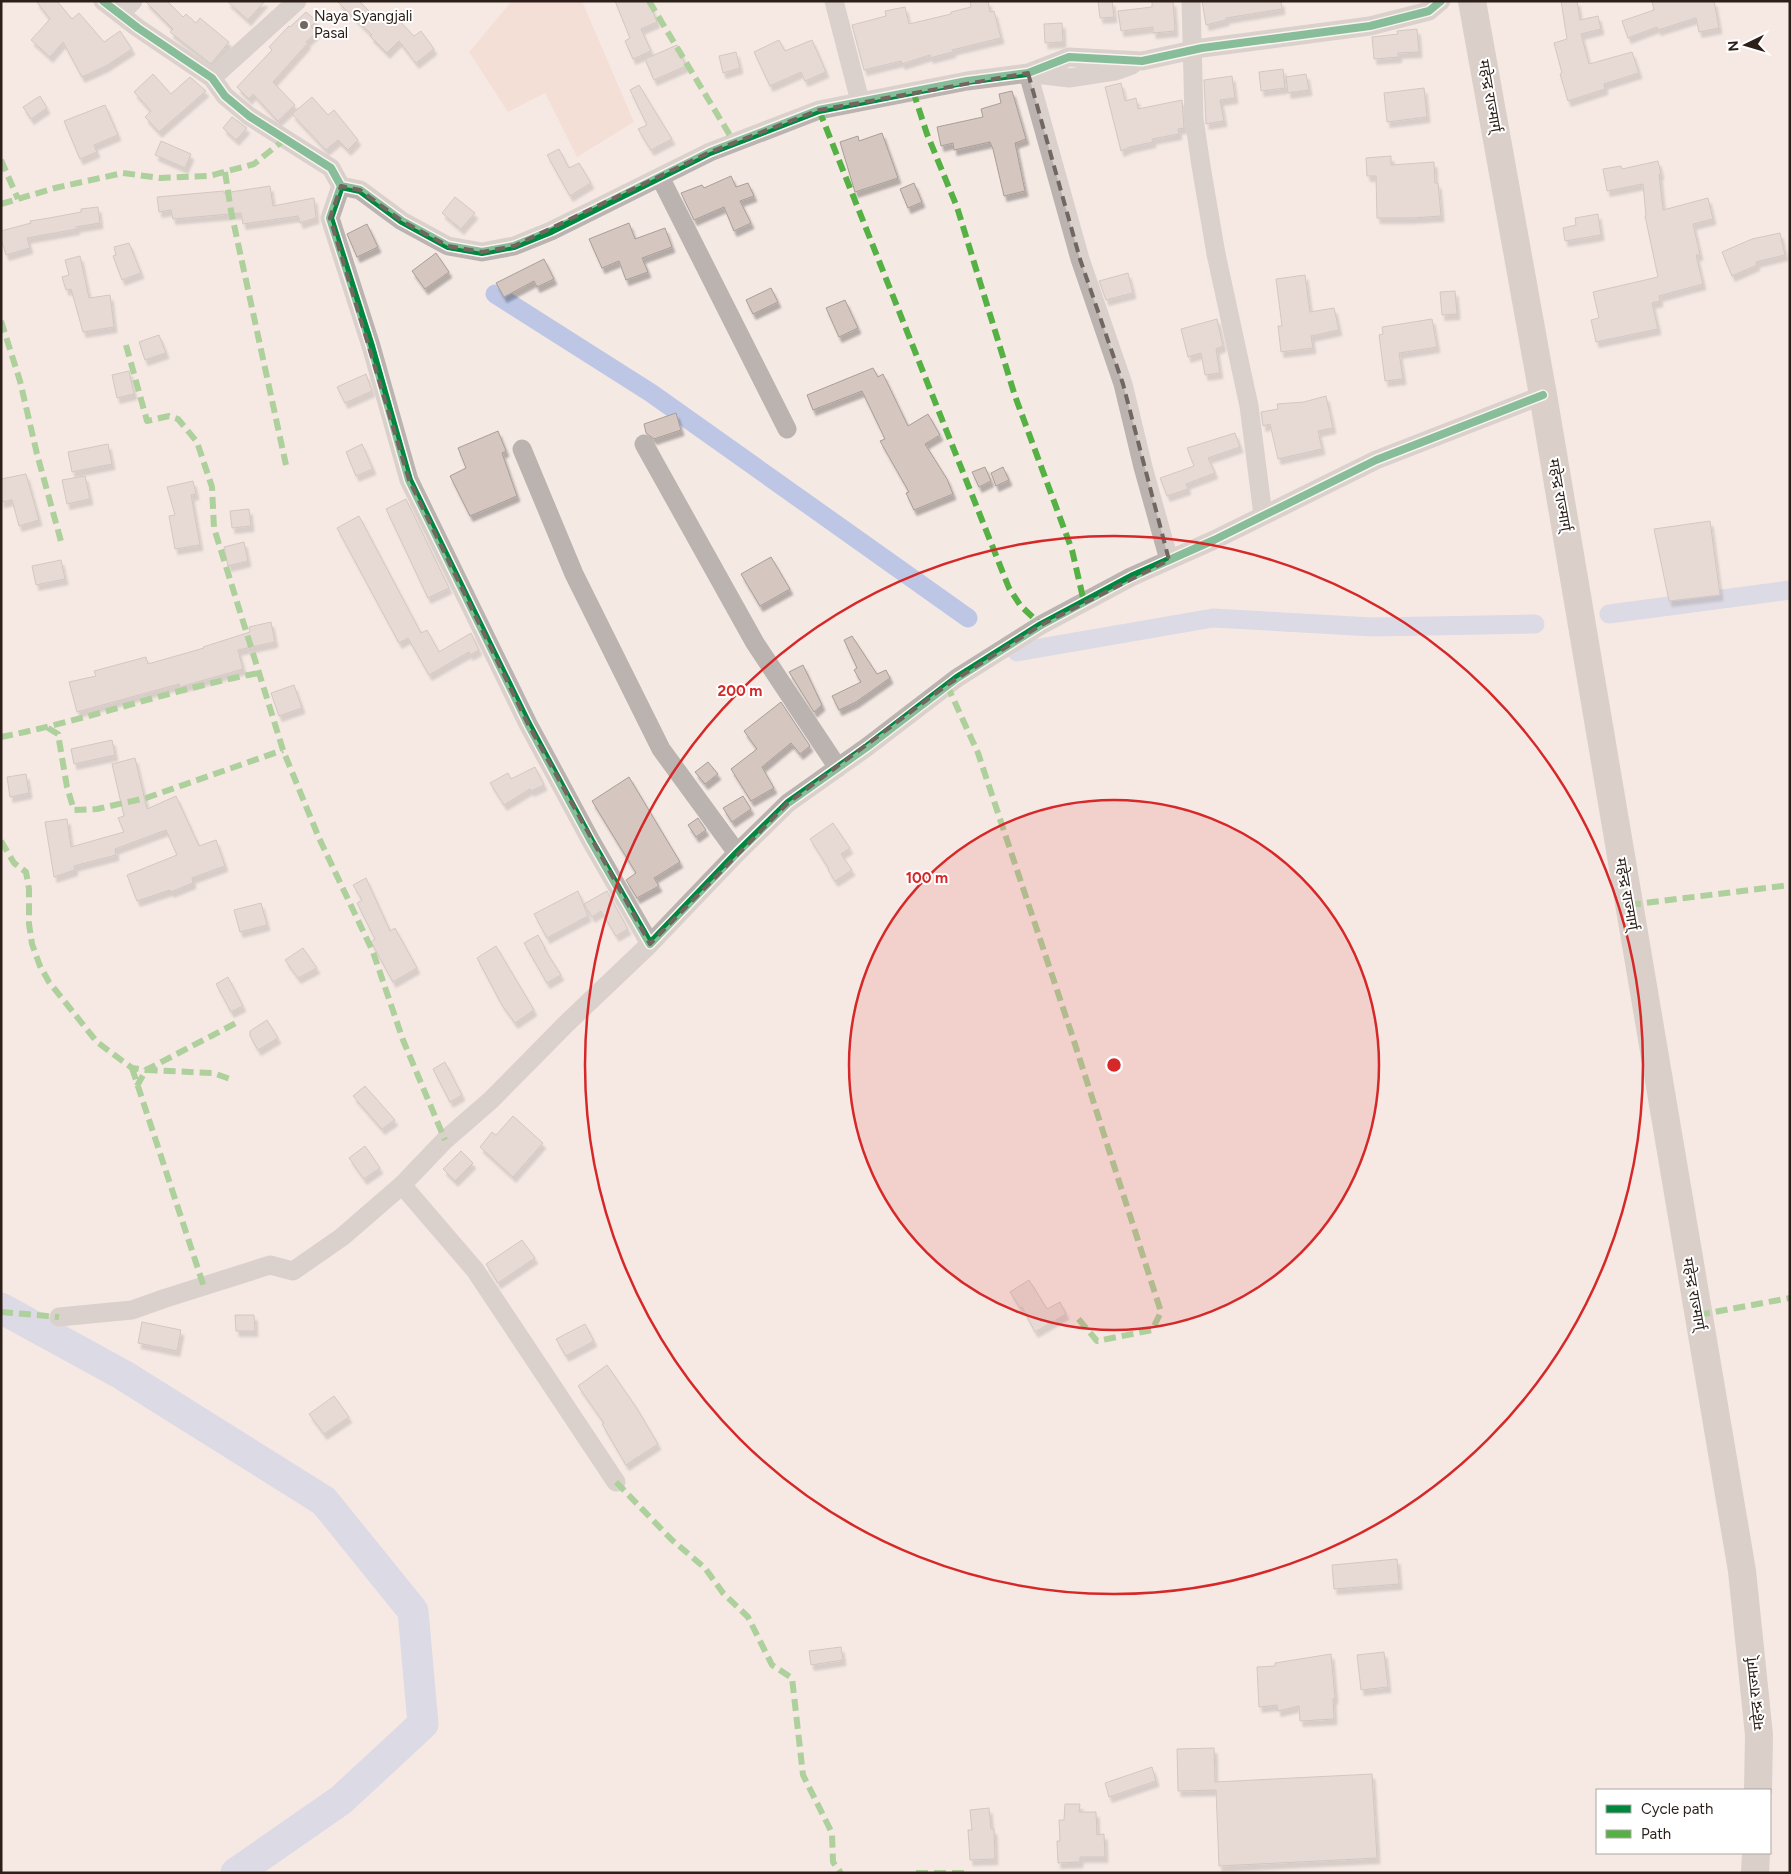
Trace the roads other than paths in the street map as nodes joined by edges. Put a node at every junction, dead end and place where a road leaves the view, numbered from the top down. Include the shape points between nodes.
1 (103, 1) edge
2 (297, 1) edge
3 (834, 1) edge
4 (1191, 1) edge
5 (1441, 1) edge
6 (1472, 1) edge
7 (127, 8) edge
8 (1192, 50) junction
9 (1028, 73) junction
10 (212, 78) junction
11 (860, 101) junction
12 (660, 177) junction
13 (341, 186) junction
14 (1544, 395) junction
15 (787, 429) dead end
16 (644, 444) dead end
17 (522, 449) dead end
18 (1264, 515) junction
19 (1169, 560) junction
20 (838, 768) junction
21 (737, 853) junction
22 (650, 944) junction
23 (402, 1185) junction
24 (59, 1317) dead end
25 (616, 1482) dead end
26 (1758, 1789) edge
27 (1756, 1854) edge
28 (1755, 1873) edge

1 - 7 street
2 - 10 street
3 - 11 street
4 - 8 street
5 - 8 street via 1429,11 1370,26
6 - 14 highway, महेन्द्र राज्मार्ग्
7 - 10 street via 138,28
8 - 9 street via 1142,61 1069,56
8 - 18 street via 1194,118 1201,166 1249,406
9 - 11 street
9 - 19 street via 1080,259 1123,384
10 - 13 street via 225,96 249,116 331,168
11 - 12 street via 819,110 742,139
12 - 13 street via 551,231 514,246 482,252 448,246 402,221 360,190
12 - 15 street
13 - 22 street via 330,218 409,480 528,724
14 - 18 street via 1376,460
14 - 26 highway, महेन्द्र राज्मार्ग् via 1742,1571 1759,1736
16 - 20 street via 755,642
17 - 21 street via 574,574 661,749
18 - 19 street
19 - 20 street via 1033,630 957,678
20 - 21 street via 788,803
21 - 22 street
22 - 23 street
23 - 24 street via 342,1238 293,1271 270,1265 132,1310
23 - 25 street via 474,1270
27 - 28 highway

